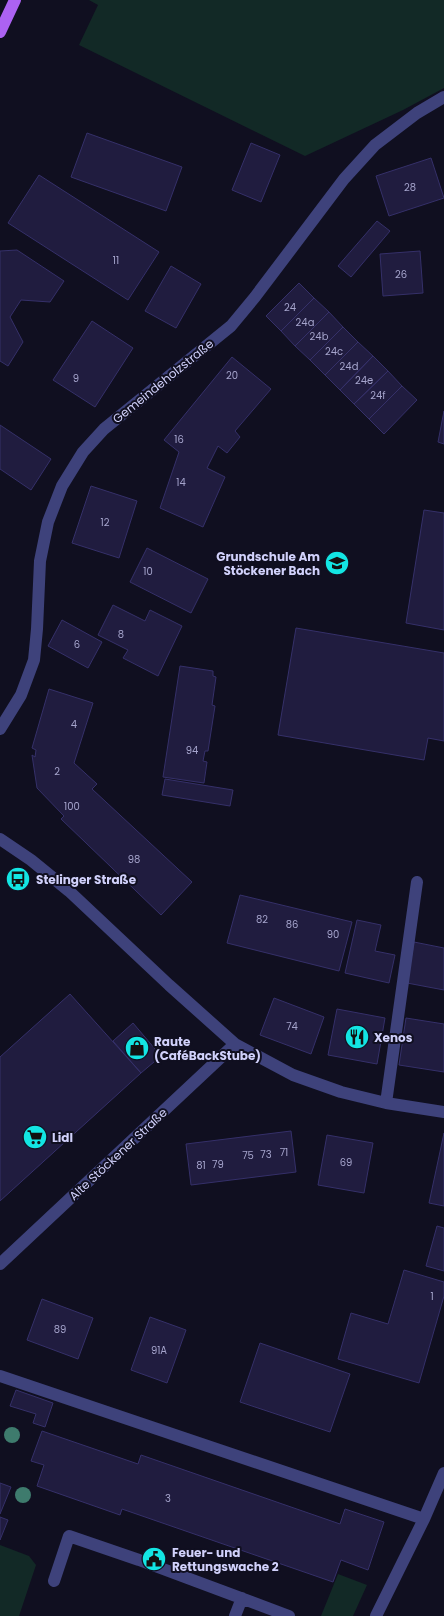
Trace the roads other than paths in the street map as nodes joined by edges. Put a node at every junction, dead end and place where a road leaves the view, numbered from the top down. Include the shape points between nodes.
1 (14, 0) edge
2 (0, 32) edge
3 (444, 98) edge
4 (0, 729) edge
5 (0, 839) edge
6 (417, 882) dead end
7 (235, 1044) junction
8 (386, 1103) junction
9 (444, 1112) edge
10 (0, 1264) edge
11 (0, 1376) edge
12 (444, 1473) edge
13 (424, 1519) junction
14 (54, 1581) dead end
15 (242, 1598) junction
16 (236, 1616) edge
17 (289, 1616) edge
18 (376, 1616) edge

1 - 2 main road
3 - 4 street, Gemeindeholzstraße via 375,145 344,179 231,326 104,429 83,452 62,486 48,522 40,561 34,660 21,695
5 - 7 street via 68,892
6 - 8 street
7 - 8 street via 293,1075
7 - 10 street, Alte Stöckener Straße
8 - 9 street
11 - 13 street
12 - 13 street
13 - 18 street
14 - 15 street via 69,1536
15 - 16 street
15 - 17 street

